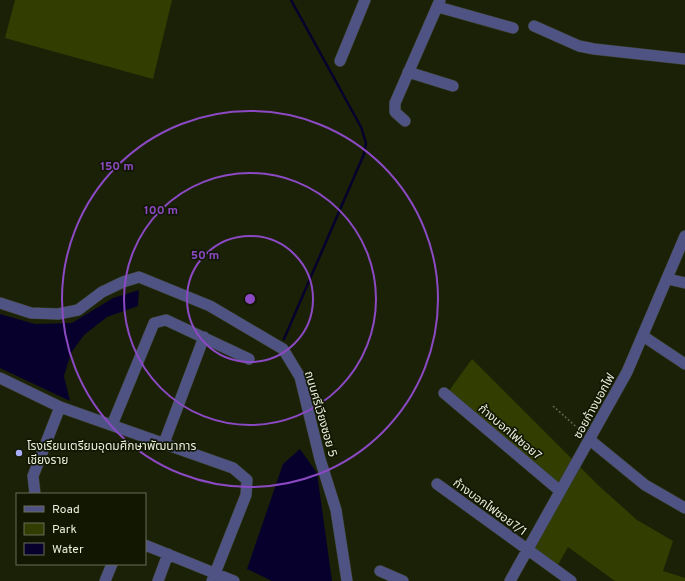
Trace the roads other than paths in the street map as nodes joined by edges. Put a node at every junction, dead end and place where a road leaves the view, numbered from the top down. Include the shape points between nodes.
1 (365, 0) edge
2 (439, 3) edge
3 (534, 26) dead end
4 (513, 28) dead end
5 (685, 59) edge
6 (340, 61) dead end
7 (408, 72) junction
8 (453, 86) dead end
9 (405, 121) dead end
10 (685, 236) edge
11 (668, 279) junction
12 (685, 283) edge
13 (0, 303) edge
14 (643, 336) junction
15 (204, 337) junction
16 (249, 359) dead end
17 (685, 364) edge
18 (0, 378) edge
19 (444, 393) dead end
20 (60, 407) junction
21 (112, 425) junction
22 (590, 440) junction
23 (164, 443) junction
24 (437, 484) dead end
25 (560, 491) junction
26 (35, 493) edge
27 (685, 508) edge
28 (146, 544) edge
29 (527, 551) junction
30 (168, 554) junction
31 (112, 565) edge
32 (380, 571) dead end
33 (214, 577) edge
34 (105, 581) edge
35 (158, 581) edge
36 (234, 581) edge
37 (347, 581) edge
38 (403, 581) edge
39 (510, 581) edge
40 (571, 581) edge

1 - 6 street
2 - 4 street
2 - 7 street
3 - 5 street via 579,46
7 - 8 street
7 - 9 street via 394,103 395,112
10 - 11 street, ซอยก้างบอกไฟ
11 - 12 street
11 - 14 street, ซอยก้างบอกไฟ
13 - 37 street, ถนนศรีเวียงซอย 5 via 31,313 58,314 78,310 102,292 139,277 210,306 283,349 300,377 320,459 336,510
14 - 17 street
14 - 22 street, ซอยก้างบอกไฟ via 627,372
15 - 16 street
15 - 21 street via 166,320 154,323
15 - 23 street
18 - 20 street
19 - 25 street, ก้างบอกไฟซอย7
20 - 21 street
20 - 26 street via 33,476
21 - 23 street
22 - 25 street, ซอยก้างบอกไฟ
22 - 27 street via 645,485
23 - 33 street via 233,468 247,480 246,495
24 - 29 street, ก้างบอกไฟซอย7/1
25 - 29 street, ซอยก้างบอกไฟ
28 - 30 street
29 - 39 street, ซอยก้างบอกไฟ
29 - 40 street, ก้างบอกไฟซอย7/1
30 - 33 street
30 - 35 street
31 - 34 street
32 - 38 street
33 - 36 street

